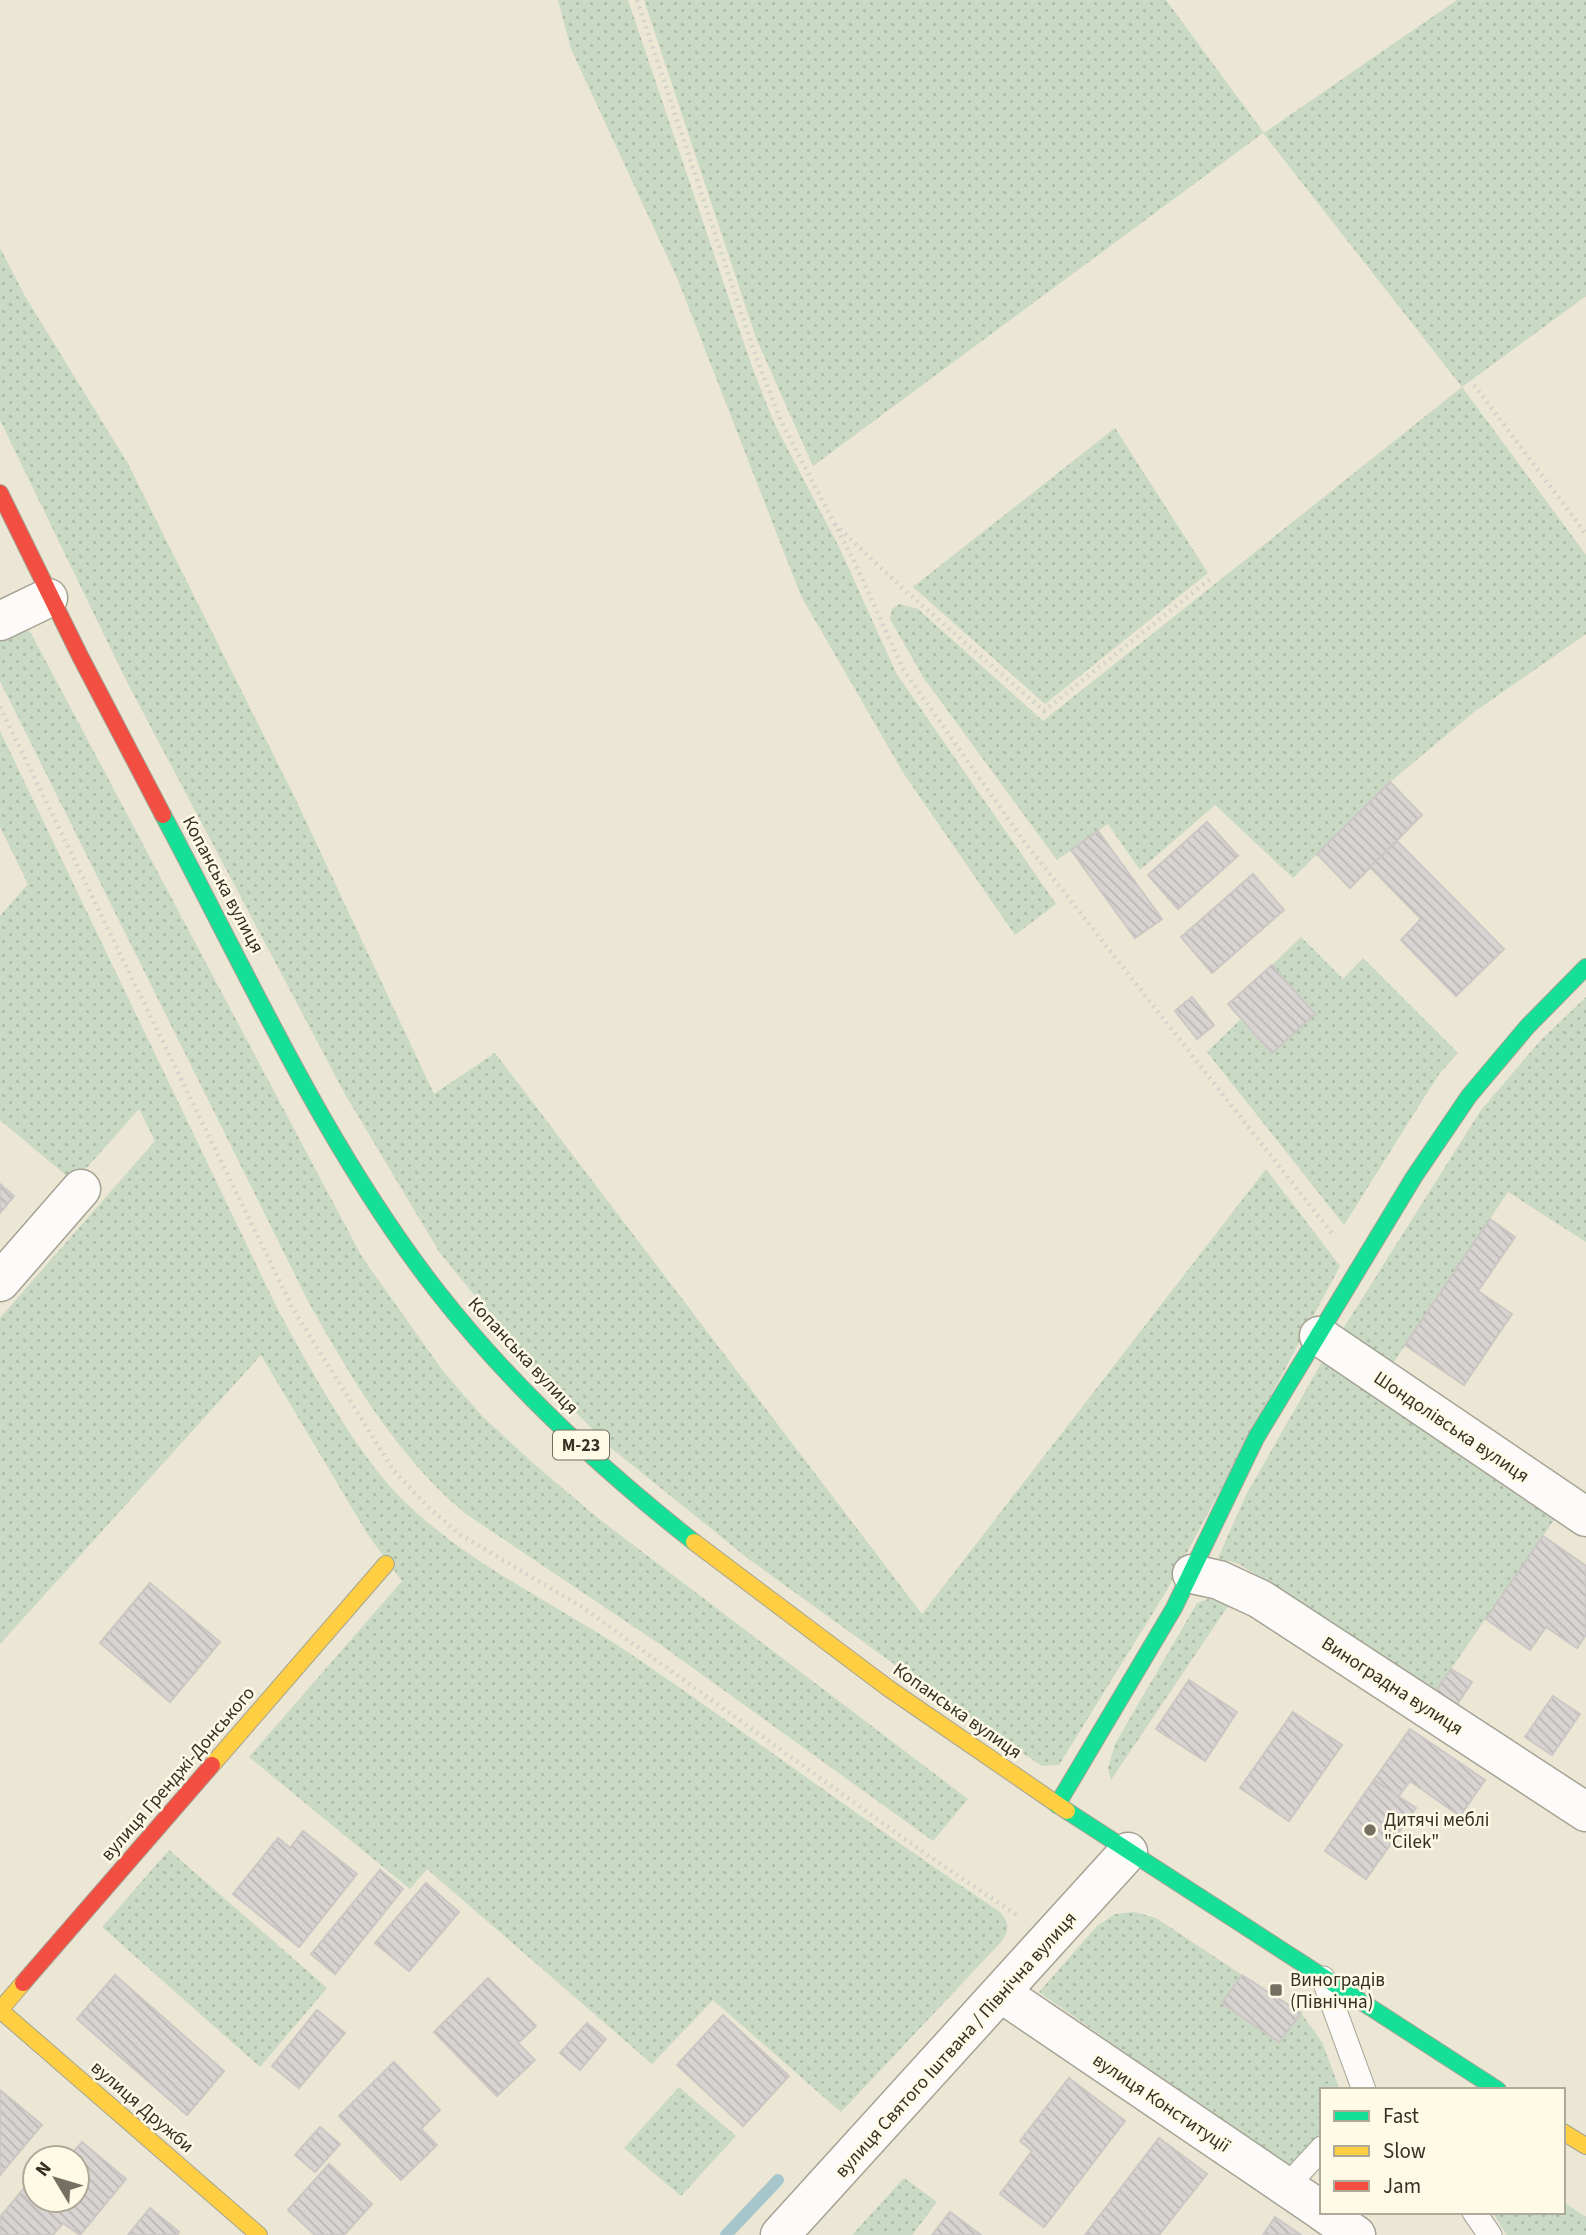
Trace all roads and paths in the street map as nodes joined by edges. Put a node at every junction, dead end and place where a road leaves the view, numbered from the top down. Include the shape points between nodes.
1 (637, 0) edge
2 (1474, 386) dead end
3 (0, 493) edge
4 (831, 520) junction
5 (1586, 534) edge
6 (1210, 579) dead end
7 (48, 597) junction
8 (0, 621) edge
9 (0, 707) edge
10 (1586, 967) edge
11 (80, 1189) dead end
12 (1359, 1268) junction
13 (0, 1282) edge
14 (1319, 1336) junction
15 (1586, 1517) edge
16 (386, 1564) dead end
17 (1192, 1574) junction
18 (1057, 1805) junction
19 (1586, 1812) edge
20 (1128, 1852) junction
21 (1051, 1937) junction
22 (1322, 1977) junction
23 (1001, 1993) junction
24 (0, 2010) edge
25 (1363, 2088) edge
26 (1495, 2088) edge
27 (1565, 2133) edge
28 (1586, 2146) edge
29 (1320, 2150) edge
30 (1286, 2187) junction
31 (1320, 2211) edge
32 (1325, 2214) edge
33 (1475, 2214) edge
34 (259, 2235) edge
35 (780, 2235) edge
36 (1356, 2235) edge
37 (1490, 2235) edge

1 - 4 path via 756,357 781,421
2 - 5 path
3 - 7 main road, Копанська вулиця / М-23
4 - 6 path via 1044,710
4 - 12 path via 903,669 931,713 1023,841
7 - 8 street
7 - 18 main road, Копанська вулиця / М-23 via 325,1117 421,1269 474,1337 551,1417 674,1526 847,1658
9 - 21 path via 293,1309 394,1471 461,1535 582,1607 923,1852
10 - 12 main road via 1469,1096
11 - 13 street
12 - 14 main road
14 - 15 street, Шондолівська вулиця
14 - 17 main road via 1250,1450
16 - 24 main road, вулиця Гренджі-Донського
17 - 18 main road
17 - 19 street, Виноградна вулиця via 1219,1580 1260,1599
18 - 20 main road, Копанська вулиця / М-23
20 - 21 street, вулиця Святого Іштвана / Північна вулиця
20 - 22 main road, Копанська вулиця / М-23
21 - 23 street, вулиця Святого Іштвана / Північна вулиця
22 - 25 lane
22 - 26 main road, Копанська вулиця / М-23
23 - 30 street, вулиця Конституції
23 - 35 street, вулиця Святого Іштвана / Північна вулиця
24 - 34 main road, вулиця Дружби
27 - 28 main road
29 - 30 lane
30 - 31 street, вулиця Конституції
32 - 36 street, вулиця Конституції
33 - 37 lane

